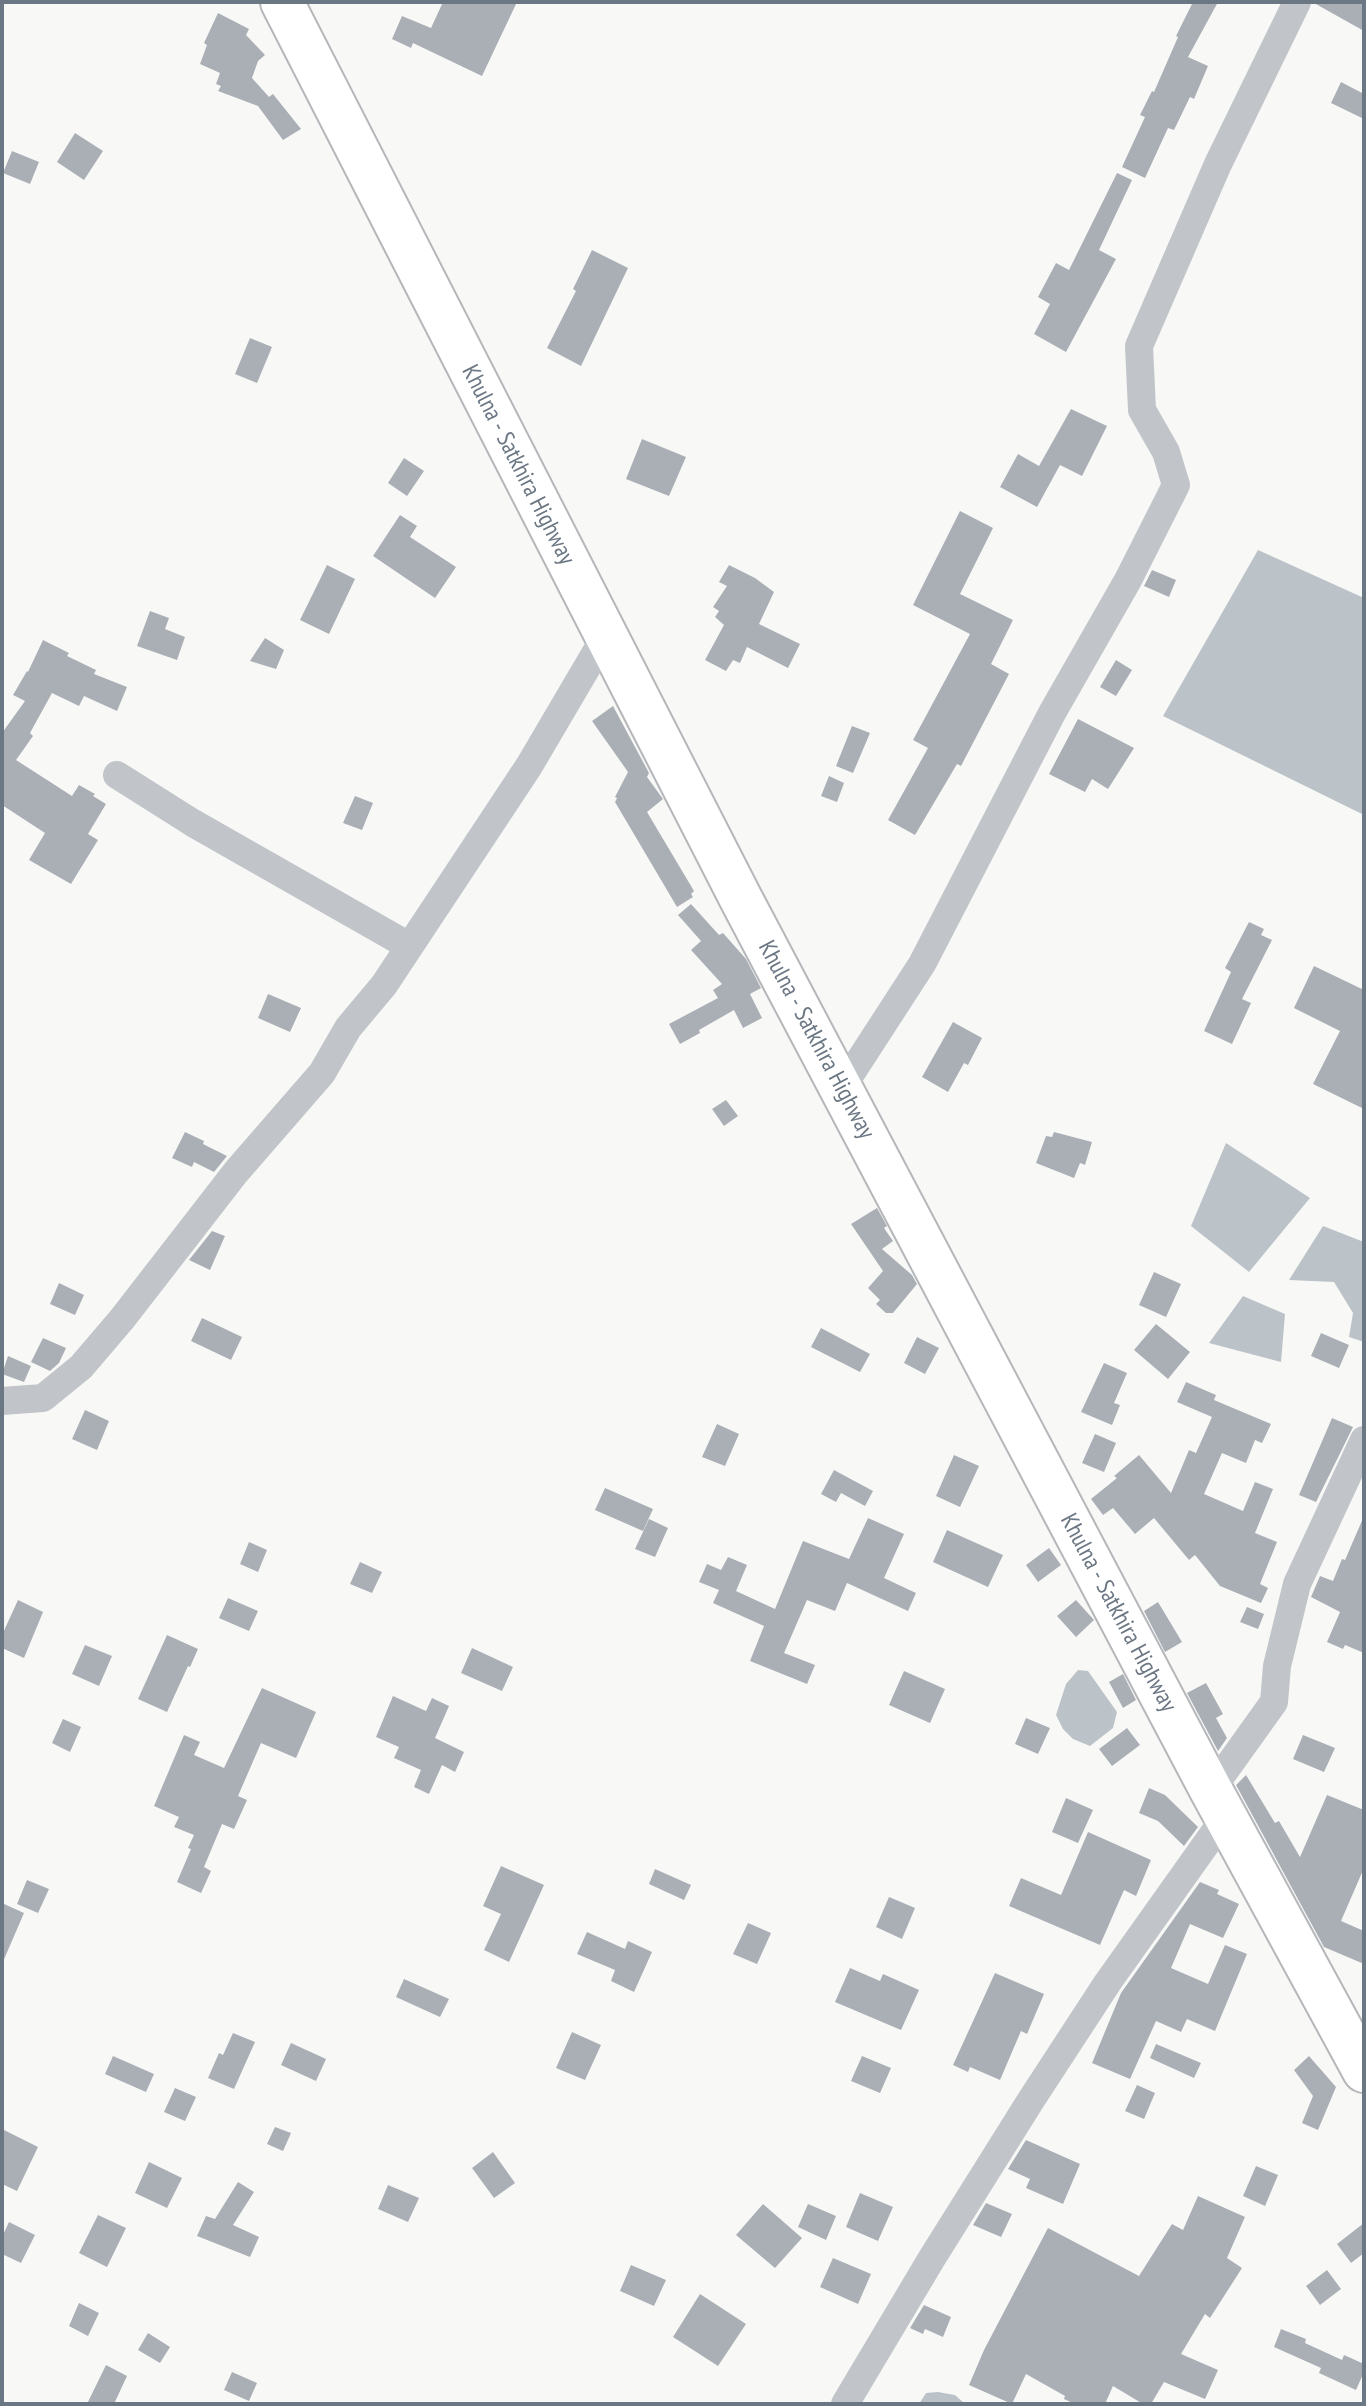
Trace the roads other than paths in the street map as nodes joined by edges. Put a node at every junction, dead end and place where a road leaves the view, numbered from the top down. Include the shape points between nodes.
1 (282, 2) edge
2 (1297, 2) edge
3 (606, 635) junction
4 (117, 775) dead end
5 (409, 946) junction
6 (841, 1089) junction
7 (2, 1401) edge
8 (1364, 1440) edge
9 (1218, 1803) junction
10 (1364, 2071) edge
11 (845, 2404) edge

1 - 3 highway, Khulna - Satkhira Highway
2 - 6 street via 1218,164 1139,346 1142,410 1166,452 1176,485 922,964
3 - 5 street via 529,766
3 - 6 highway, Khulna - Satkhira Highway
4 - 5 street
5 - 7 street via 322,1073 81,1367 43,1398
6 - 9 highway, Khulna - Satkhira Highway
8 - 9 street via 1297,1584 1274,1702
9 - 10 highway, Khulna - Satkhira Highway
9 - 11 street

